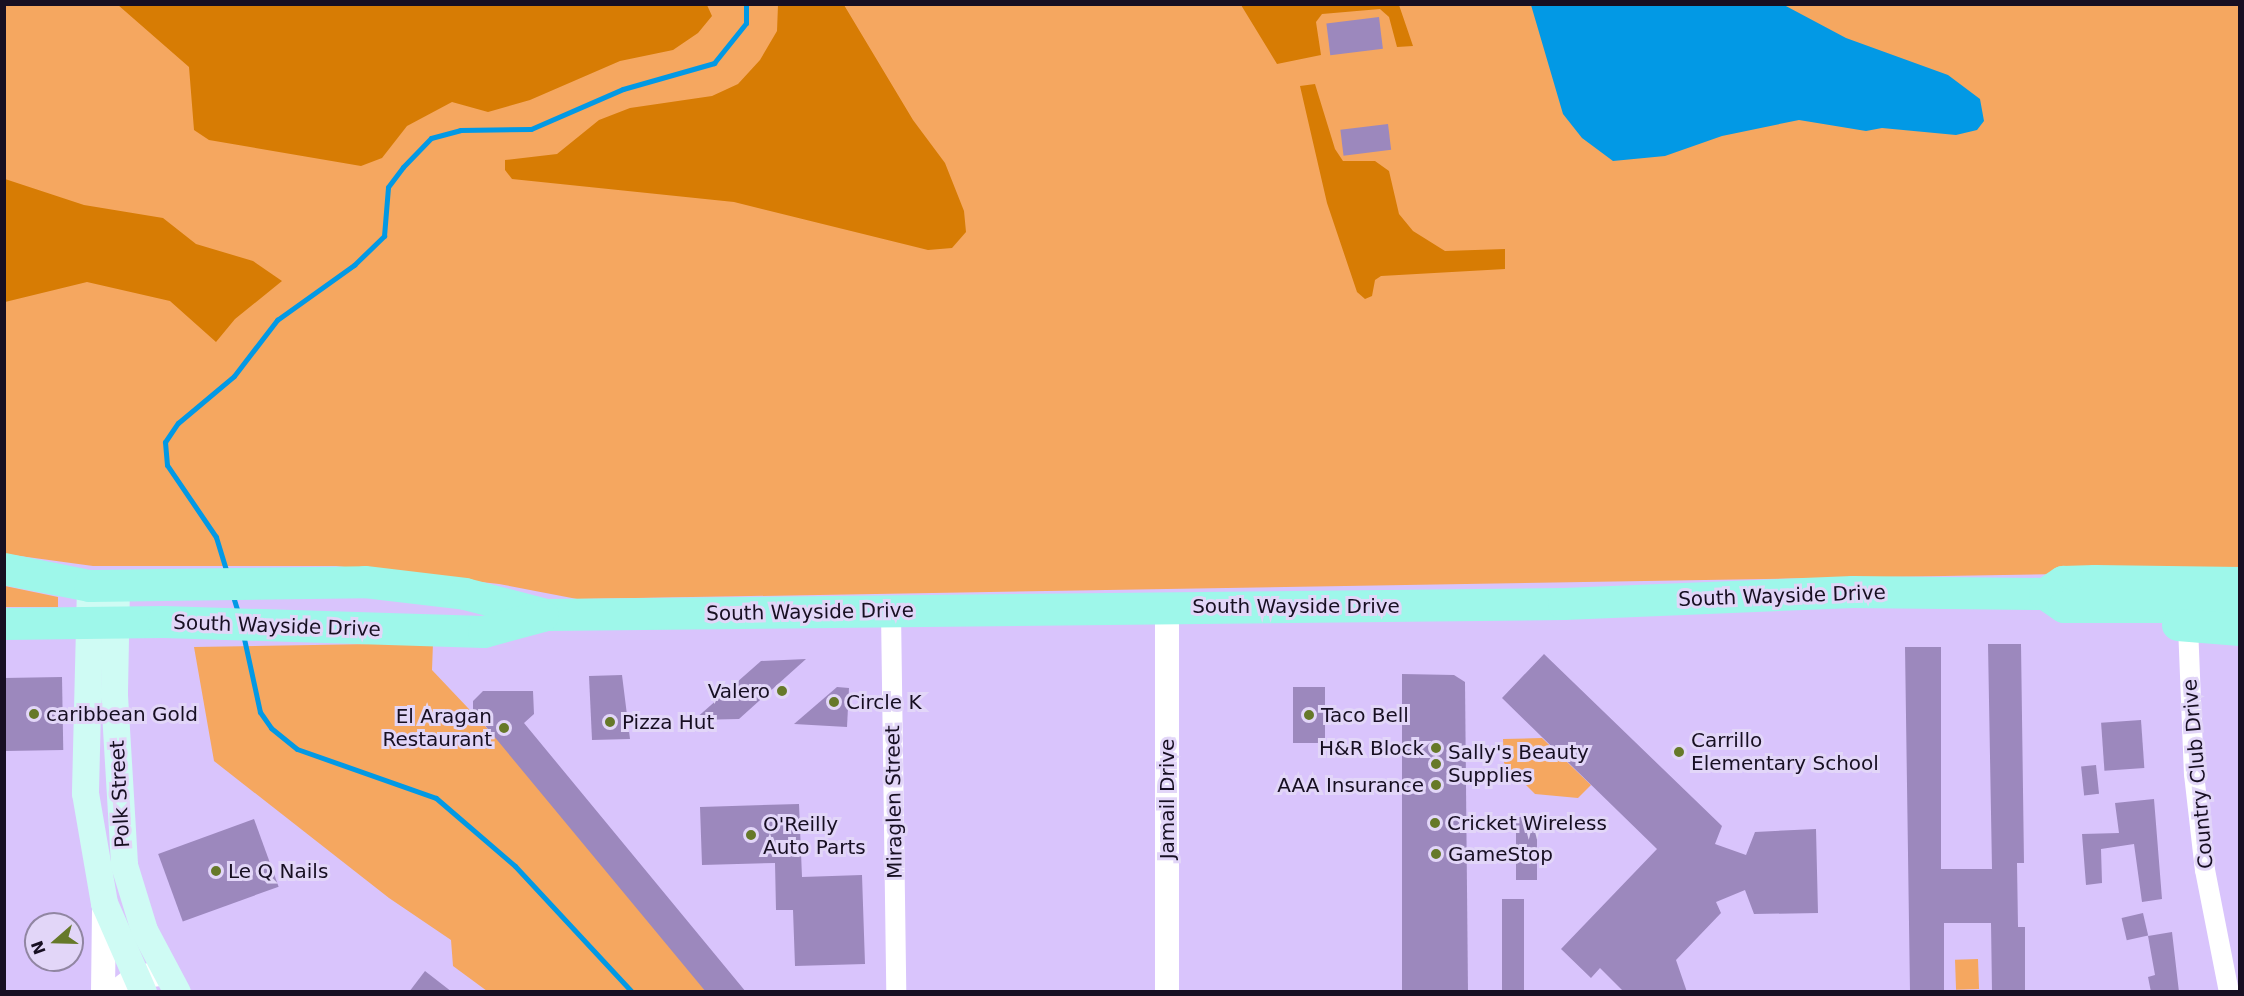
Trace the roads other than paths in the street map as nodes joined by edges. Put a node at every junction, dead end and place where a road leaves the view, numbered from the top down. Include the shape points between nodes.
1 (2240, 566) edge
2 (4, 569) edge
3 (2240, 583) edge
4 (103, 586) junction
5 (2089, 594) junction
6 (1167, 606) junction
7 (2240, 607) edge
8 (891, 612) junction
9 (547, 615) junction
10 (102, 622) junction
11 (4, 624) edge
12 (2188, 626) junction
13 (2240, 630) edge
14 (104, 903) junction
15 (149, 986) edge
16 (103, 992) edge
17 (896, 992) edge
18 (1167, 992) edge
19 (2229, 992) edge

1 - 5 main road
2 - 4 main road, South Wayside Drive
3 - 5 main road, South Wayside Drive
4 - 9 main road, South Wayside Drive via 365,582 465,594
4 - 10 main road, Polk Street
5 - 6 main road, South Wayside Drive via 2064,608 2045,594 1853,592 1564,604
5 - 7 main road, South Wayside Drive
5 - 12 main road via 2154,624
6 - 8 main road, South Wayside Drive
6 - 18 street, Jamail Drive
8 - 9 main road, South Wayside Drive
8 - 17 street, Miraglen Street
9 - 10 main road, South Wayside Drive via 484,632
10 - 11 main road, South Wayside Drive
10 - 14 main road, Polk Street via 85,793
10 - 15 main road, Polk Street via 114,695 124,865 144,930
12 - 13 main road
12 - 19 street, Country Club Drive via 2194,774 2205,870
14 - 15 main road, Polk Street
14 - 16 street

